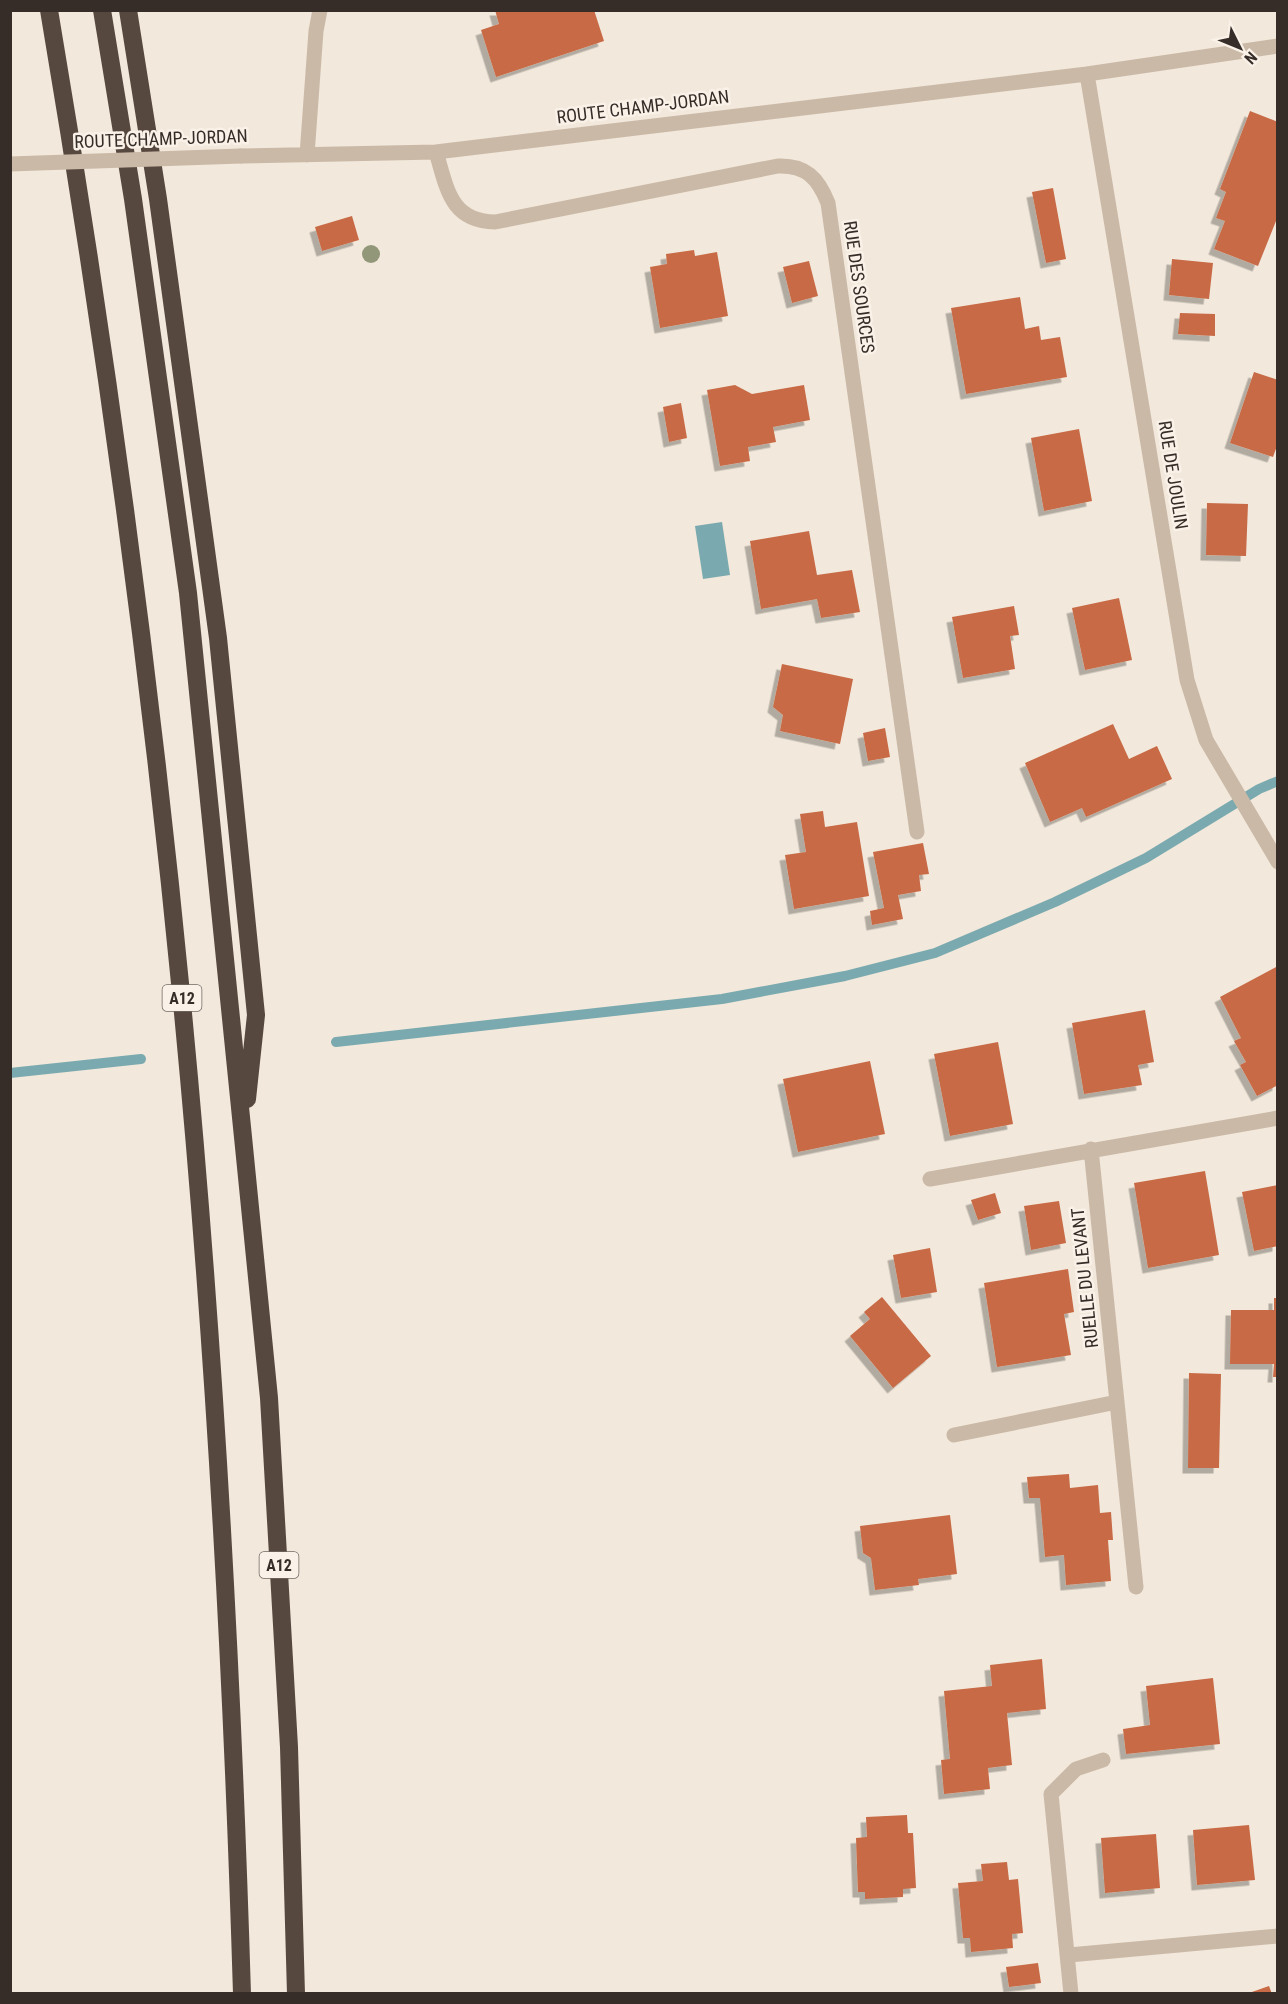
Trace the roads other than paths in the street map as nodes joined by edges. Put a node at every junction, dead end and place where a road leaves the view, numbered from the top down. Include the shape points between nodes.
1 (49, 10) edge
2 (102, 10) edge
3 (128, 10) edge
4 (320, 10) edge
5 (1278, 46) edge
6 (1087, 74) junction
7 (436, 152) junction
8 (307, 155) junction
9 (10, 164) edge
10 (917, 832) dead end
11 (1278, 862) edge
12 (1278, 1118) edge
13 (243, 1137) junction
14 (1091, 1149) junction
15 (930, 1179) dead end
16 (1117, 1402) junction
17 (954, 1435) dead end
18 (1136, 1587) dead end
19 (1103, 1760) dead end
20 (1278, 1936) edge
21 (1069, 1955) junction
22 (242, 1994) edge
23 (296, 1994) edge
24 (1071, 1994) edge

1 - 22 highway, A12 via 83,212 126,524 182,1002 225,1574
2 - 13 highway, A12 via 133,199 188,593
3 - 13 highway via 218,638 256,1016
4 - 8 street
5 - 6 street, ROUTE CHAMP-JORDAN
6 - 7 street, ROUTE CHAMP-JORDAN
6 - 11 street, RUE DE JOULIN via 1187,680 1206,740
7 - 8 street, ROUTE CHAMP-JORDAN
7 - 10 street, RUE DES SOURCES via 454,204 462,214 481,222 778,166 801,168 817,180 828,203
8 - 9 street, ROUTE CHAMP-JORDAN, bridge
12 - 14 street
13 - 23 highway, A12 via 270,1421 289,1747
14 - 15 street
14 - 16 street, RUELLE DU LEVANT
16 - 17 street
16 - 18 street, RUELLE DU LEVANT
19 - 21 street via 1076,1769 1051,1794
20 - 21 street
21 - 24 street

